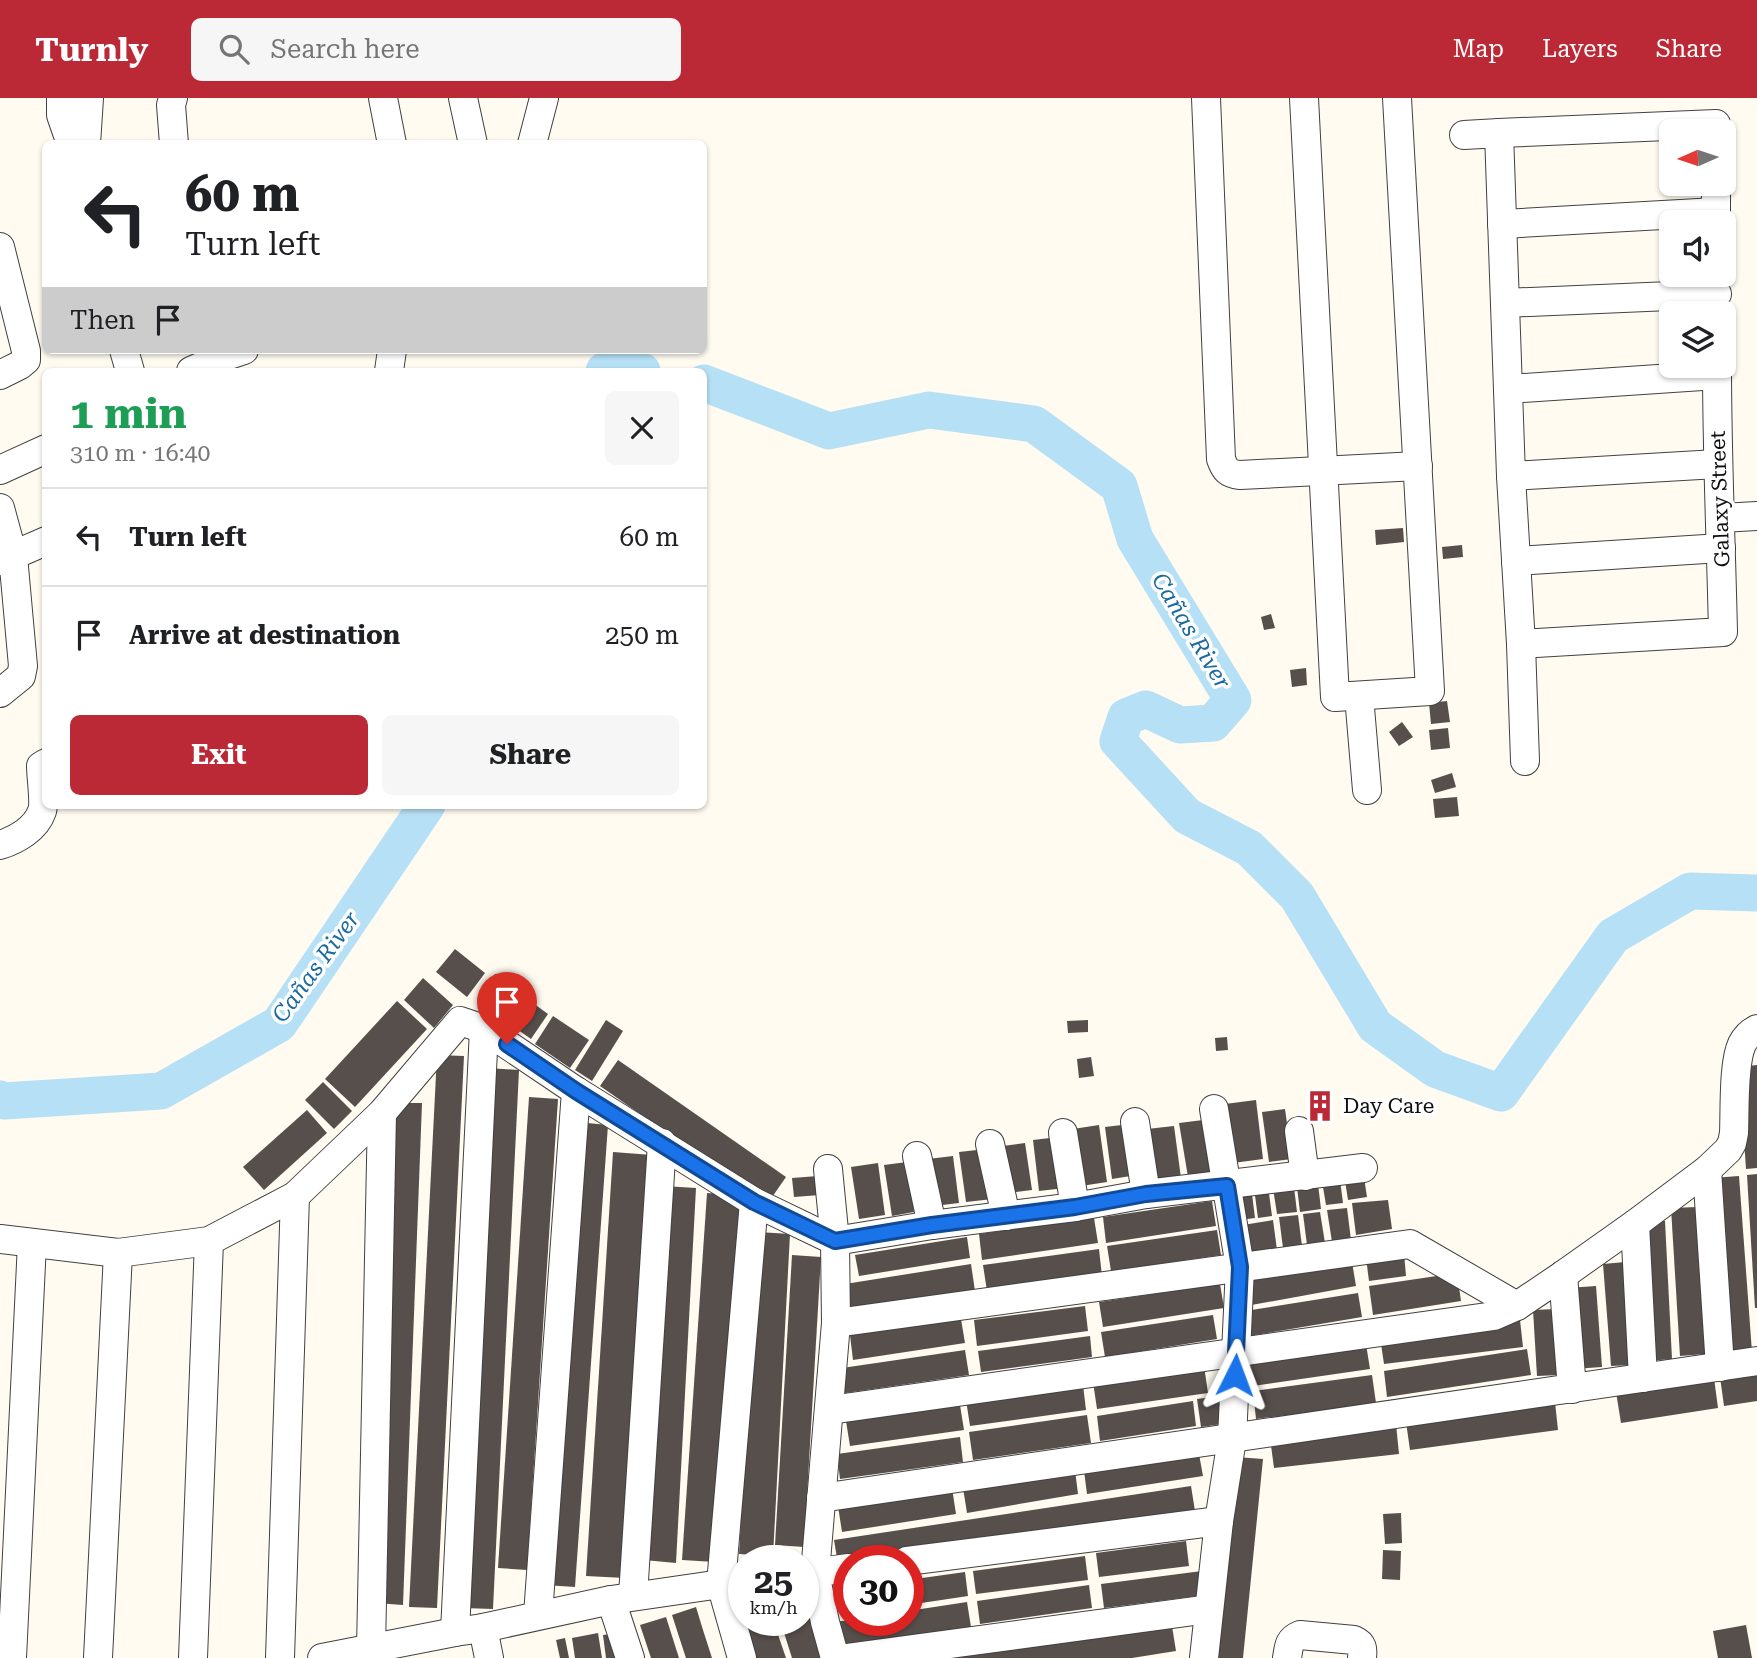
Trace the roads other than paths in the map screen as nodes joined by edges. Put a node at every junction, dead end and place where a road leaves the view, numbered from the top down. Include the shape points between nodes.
1 (61, 98) edge
2 (89, 98) edge
3 (173, 98) edge
4 (383, 98) edge
5 (463, 98) edge
6 (544, 98) edge
7 (1206, 98) edge
8 (1304, 98) edge
9 (1397, 98) edge
10 (1717, 118) edge
11 (1499, 133) junction
12 (1464, 135) dead end
13 (70, 140) edge
14 (86, 140) edge
15 (174, 140) edge
16 (391, 140) edge
17 (472, 140) edge
18 (533, 140) edge
19 (1659, 219) edge
20 (1502, 224) junction
21 (0, 247) edge
22 (1717, 294) edge
23 (1505, 303) junction
24 (225, 354) edge
25 (197, 368) edge
26 (0, 375) edge
27 (1659, 375) edge
28 (1717, 378) edge
29 (1508, 389) junction
30 (42, 451) edge
31 (1717, 464) junction
32 (1418, 466) junction
33 (0, 470) edge
34 (1324, 471) junction
35 (1511, 476) junction
36 (0, 508) edge
37 (1757, 516) edge
38 (1721, 518) junction
39 (42, 543) edge
40 (1721, 548) junction
41 (6, 559) edge
42 (1516, 561) junction
43 (1521, 643) junction
44 (0, 693) edge
45 (1359, 696) junction
46 (1525, 761) dead end
47 (42, 765) edge
48 (42, 788) edge
49 (1367, 790) dead end
50 (43, 809) edge
51 (0, 845) edge
52 (1757, 1028) edge
53 (484, 1029) junction
54 (576, 1091) junction
55 (1214, 1109) dead end
56 (382, 1113) junction
57 (1135, 1122) dead end
58 (1299, 1131) dead end
59 (1063, 1133) dead end
60 (662, 1143) junction
61 (990, 1144) dead end
62 (917, 1156) dead end
63 (1363, 1168) dead end
64 (828, 1169) dead end
65 (1707, 1170) junction
66 (1305, 1176) junction
67 (1227, 1186) junction
68 (1146, 1194) junction
69 (295, 1196) junction
70 (754, 1202) junction
71 (1075, 1207) junction
72 (1006, 1216) junction
73 (1635, 1224) junction
74 (932, 1225) junction
75 (0, 1240) edge
76 (209, 1241) junction
77 (835, 1241) junction
78 (32, 1243) junction
79 (118, 1253) junction
80 (1240, 1267) junction
81 (1563, 1275) junction
82 (1517, 1306) junction
83 (836, 1323) junction
84 (1236, 1353) junction
85 (1757, 1361) edge
86 (1720, 1367) junction
87 (1643, 1378) junction
88 (1572, 1389) junction
89 (830, 1410) junction
90 (1233, 1439) junction
91 (821, 1498) junction
92 (1219, 1521) junction
93 (814, 1545) edge
94 (924, 1559) edge
95 (721, 1584) junction
96 (622, 1598) junction
97 (819, 1604) edge
98 (1209, 1609) junction
99 (538, 1615) junction
100 (483, 1629) junction
101 (455, 1632) junction
102 (389, 1650) edge
103 (12, 1658) edge
104 (98, 1658) edge
105 (193, 1658) edge
106 (280, 1658) edge
107 (322, 1658) edge
108 (489, 1658) edge
109 (630, 1658) edge
110 (742, 1658) edge
111 (835, 1658) edge
112 (846, 1658) edge
113 (1204, 1658) edge
114 (1287, 1658) edge
115 (1363, 1658) edge

1 - 13 street
2 - 14 street
3 - 15 street
4 - 16 street
5 - 17 street
6 - 18 street
7 - 34 street via 1221,459 1231,474
8 - 34 street
9 - 32 street
10 - 11 street
11 - 12 street
11 - 20 street
19 - 20 street
20 - 23 street
21 - 26 street via 26,359
22 - 23 street
23 - 29 street
24 - 25 street
27 - 29 street
28 - 31 street, Galaxy Street
29 - 35 street
30 - 33 street
31 - 35 street
31 - 38 street, Galaxy Street
32 - 34 street
32 - 45 street via 1430,691
34 - 45 street via 1335,697
35 - 42 street
36 - 41 street
37 - 38 street
38 - 40 street, Galaxy Street
39 - 41 street
40 - 42 street
40 - 43 street, Galaxy Street via 1723,632
41 - 44 street via 23,666 21,676
42 - 43 street
43 - 46 street
45 - 49 street
47 - 48 street
50 - 51 street via 33,826
52 - 65 street via 1742,1043 1737,1058 1732,1143
53 - 54 street
53 - 56 street via 460,1021
53 - 101 street
54 - 60 street
54 - 99 street
55 - 67 street
56 - 69 street
56 - 102 street
57 - 68 street
58 - 66 street
59 - 71 street
60 - 70 street
60 - 96 street
61 - 72 street
62 - 74 street
63 - 66 street
64 - 77 street
65 - 73 street
65 - 86 street
66 - 67 street
67 - 68 street
67 - 80 street
68 - 71 street
69 - 76 street
69 - 106 street
70 - 77 street
70 - 95 street
71 - 72 street
72 - 74 street
73 - 81 street
73 - 87 street
74 - 77 street
75 - 78 street
76 - 79 street
76 - 105 street
77 - 83 street
78 - 79 street
78 - 103 street
79 - 104 street
80 - 82 street via 1410,1244
80 - 83 street
80 - 84 street
81 - 82 street
81 - 88 street
82 - 84 street via 1493,1316
83 - 89 street
84 - 89 street
84 - 90 street
85 - 86 street
86 - 87 street
87 - 88 street
88 - 90 street
89 - 91 street
90 - 91 street
90 - 92 street
91 - 93 street
92 - 94 street
92 - 98 street
95 - 96 street
95 - 110 street
96 - 99 street
96 - 109 street
97 - 111 street
98 - 112 street
98 - 113 street
99 - 100 street
100 - 101 street
100 - 108 street
101 - 102 street
102 - 107 street
114 - 115 street via 1289,1642 1300,1635 1354,1640 1363,1647

